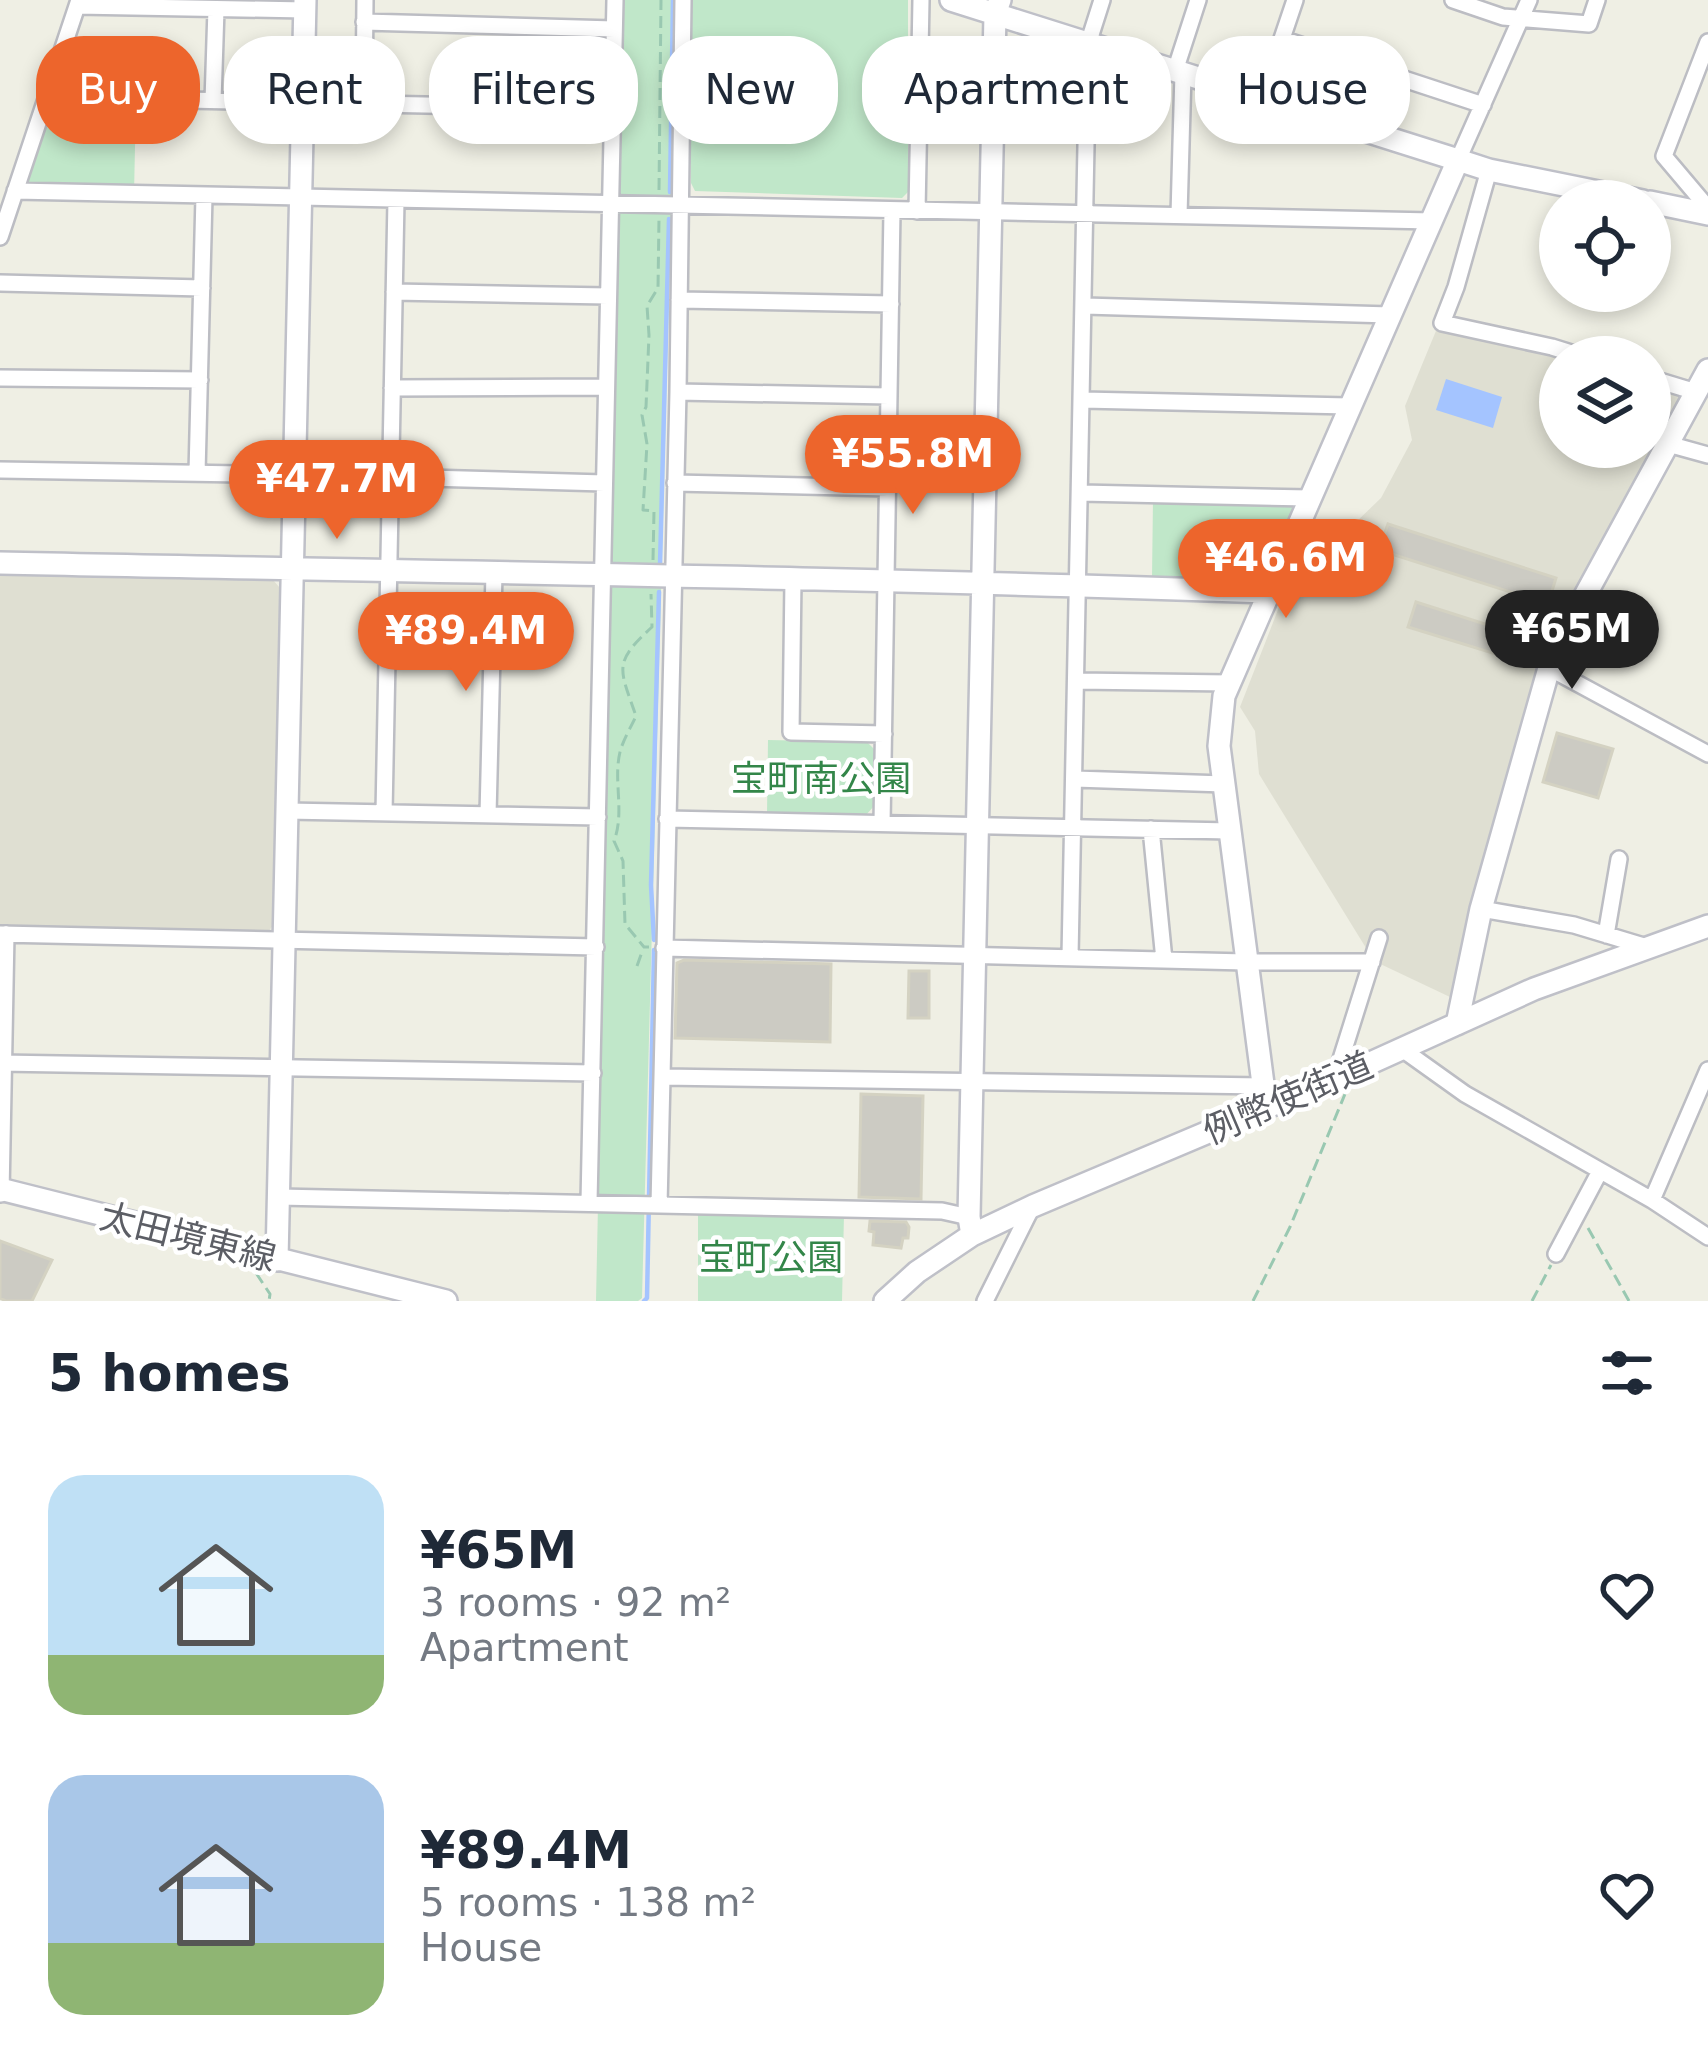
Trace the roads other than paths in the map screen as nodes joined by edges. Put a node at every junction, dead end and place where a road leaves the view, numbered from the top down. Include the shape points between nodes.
1 (364, 0) edge
2 (615, 0) edge
3 (683, 0) edge
4 (920, 0) edge
5 (951, 0) edge
6 (1102, 0) edge
7 (1198, 0) edge
8 (1294, 0) edge
9 (1453, 0) edge
10 (1529, 0) edge
11 (1597, 0) edge
12 (78, 3) edge
13 (305, 5) edge
14 (997, 7) edge
15 (216, 9) junction
16 (1522, 19) junction
17 (364, 22) junction
18 (614, 29) junction
19 (67, 36) edge
20 (304, 36) edge
21 (364, 36) edge
22 (614, 36) edge
23 (1068, 36) edge
24 (1091, 36) edge
25 (1283, 36) edge
26 (1708, 41) edge
27 (1171, 70) edge
28 (1179, 72) junction
29 (1195, 77) edge
30 (1410, 81) edge
31 (200, 101) edge
32 (213, 101) junction
33 (224, 101) edge
34 (1483, 105) junction
35 (36, 128) edge
36 (302, 144) edge
37 (612, 144) edge
38 (1087, 144) edge
39 (1407, 144) edge
40 (1458, 160) junction
41 (1489, 170) junction
42 (1539, 180) edge
43 (15, 191) junction
44 (204, 196) junction
45 (301, 197) junction
46 (396, 200) junction
47 (610, 203) junction
48 (680, 206) junction
49 (1671, 206) edge
50 (892, 211) junction
51 (917, 211) junction
52 (989, 211) junction
53 (1708, 211) edge
54 (1087, 213) junction
55 (1179, 215) junction
56 (1432, 220) junction
57 (0, 237) edge
58 (0, 283) edge
59 (202, 288) junction
60 (394, 292) junction
61 (608, 296) junction
62 (679, 301) junction
63 (890, 304) junction
64 (1085, 306) junction
65 (1390, 315) junction
66 (1539, 344) edge
67 (1708, 370) edge
68 (0, 379) edge
69 (200, 380) junction
70 (1671, 384) edge
71 (606, 387) junction
72 (392, 388) junction
73 (678, 392) junction
74 (1696, 392) junction
75 (889, 396) junction
76 (1083, 400) junction
77 (1349, 406) junction
78 (1671, 440) edge
79 (1671, 445) edge
80 (1708, 454) edge
81 (1656, 468) edge
82 (0, 470) edge
83 (196, 473) junction
84 (295, 475) junction
85 (392, 477) junction
86 (604, 483) junction
87 (675, 483) junction
88 (888, 488) junction
89 (1081, 493) junction
90 (1309, 498) junction
91 (0, 563) edge
92 (292, 570) junction
93 (388, 572) junction
94 (494, 573) junction
95 (601, 577) junction
96 (663, 578) junction
97 (793, 579) junction
98 (887, 580) junction
99 (984, 583) junction
100 (1079, 586) junction
101 (1267, 592) junction
102 (1549, 668) junction
103 (1077, 681) junction
104 (1229, 682) junction
105 (884, 734) junction
106 (1708, 754) edge
107 (1075, 779) junction
108 (1224, 784) junction
109 (287, 811) junction
110 (384, 813) junction
111 (488, 815) junction
112 (598, 817) junction
113 (667, 819) junction
114 (882, 824) junction
115 (978, 826) junction
116 (1074, 828) junction
117 (1151, 829) junction
118 (1230, 831) junction
119 (1619, 859) dead end
120 (1481, 910) junction
121 (1708, 926) edge
122 (3, 934) edge
123 (1606, 935) junction
124 (1379, 938) dead end
125 (284, 939) junction
126 (596, 947) junction
127 (1649, 947) junction
128 (664, 948) junction
129 (975, 955) junction
130 (1070, 956) junction
131 (1164, 960) junction
132 (1246, 962) junction
133 (1372, 962) junction
134 (1457, 1024) junction
135 (1402, 1049) junction
136 (2, 1063) edge
137 (282, 1068) junction
138 (1708, 1070) edge
139 (593, 1073) junction
140 (1345, 1074) junction
141 (662, 1077) junction
142 (972, 1084) junction
143 (1264, 1096) junction
144 (1599, 1172) junction
145 (1, 1191) edge
146 (279, 1197) junction
147 (1652, 1200) junction
148 (590, 1202) junction
149 (659, 1205) junction
150 (1033, 1206) junction
151 (971, 1226) junction
152 (1708, 1237) edge
153 (1556, 1254) road end
154 (278, 1260) junction
155 (446, 1301) edge
156 (885, 1301) edge
157 (985, 1301) edge

1 - 17 street
2 - 18 street
3 - 48 street
4 - 51 street
5 - 14 street
6 - 24 street
7 - 28 street
8 - 25 street
9 - 16 street
10 - 16 street
11 - 16 street via 1588,24
12 - 15 street
12 - 19 street
13 - 15 street
13 - 20 street
14 - 23 street
14 - 52 street
15 - 32 street
16 - 34 street
17 - 18 street
17 - 21 street
18 - 22 street
26 - 53 street via 1664,156
27 - 28 street
28 - 29 street
28 - 55 street
30 - 34 street
31 - 32 street
32 - 33 street
34 - 40 street
35 - 43 street
36 - 45 street
37 - 47 street
38 - 54 street
39 - 40 street
40 - 41 street
40 - 56 street
41 - 42 street
41 - 66 street via 1442,323
43 - 44 street
43 - 57 street
44 - 45 street
44 - 59 street
45 - 46 street
45 - 84 street
46 - 47 street
46 - 60 street
47 - 48 street
47 - 61 street
48 - 50 street
48 - 62 street
49 - 53 street
50 - 51 street
50 - 63 street
51 - 52 street
52 - 54 street
52 - 99 street
54 - 55 street
54 - 64 street
55 - 56 street
56 - 65 street
58 - 59 street
59 - 69 street
60 - 61 street
60 - 72 street
61 - 71 street
62 - 63 street
62 - 73 street
63 - 75 street
64 - 65 street
64 - 76 street
65 - 77 street
67 - 74 street
68 - 69 street
69 - 83 street
70 - 74 street
71 - 72 street
71 - 86 street
72 - 85 street
73 - 75 street
73 - 87 street
74 - 78 street
75 - 88 street
76 - 77 street
76 - 89 street
77 - 90 street
79 - 80 street
81 - 102 street
82 - 83 street
83 - 84 street
84 - 92 street
85 - 86 street
85 - 93 street
86 - 95 street
87 - 88 street
87 - 96 street
88 - 98 street
89 - 90 street
89 - 100 street
90 - 101 street
91 - 92 street
92 - 93 street
92 - 109 street
93 - 94 street
93 - 110 street
94 - 95 street
94 - 111 street
95 - 96 street
95 - 112 street
96 - 97 street
96 - 113 street
97 - 98 street
97 - 105 street via 790,732
98 - 99 street
98 - 105 street
99 - 100 street
99 - 115 street
100 - 101 street
100 - 103 street
101 - 104 street
102 - 106 street
102 - 120 street
103 - 104 street
103 - 107 street
104 - 108 street via 1220,722
105 - 114 street
107 - 108 street
107 - 116 street
108 - 118 street
109 - 110 street
109 - 125 street
110 - 111 street
111 - 112 street
112 - 126 street
113 - 114 street
113 - 128 street
114 - 115 street
115 - 116 street
115 - 129 street
116 - 117 street
116 - 130 street
117 - 118 street
117 - 131 street
118 - 132 street
119 - 123 street
120 - 123 street
120 - 134 street
121 - 127 street, 例幣使街道
122 - 125 street
122 - 136 street
123 - 127 street
124 - 133 street
125 - 126 street
125 - 137 street
126 - 139 street
127 - 134 street, 例幣使街道
128 - 129 street
128 - 141 street
129 - 130 street
129 - 142 street
130 - 131 street
131 - 132 street
132 - 133 street
132 - 143 street
133 - 140 street
134 - 135 street, 例幣使街道
135 - 140 street, 例幣使街道
135 - 144 street
136 - 137 street
136 - 145 street
137 - 139 street
137 - 146 street
138 - 147 street
139 - 148 street
140 - 143 street, 例幣使街道
141 - 142 street
141 - 149 street
142 - 143 street
142 - 151 street
143 - 150 street, 例幣使街道
144 - 147 street
144 - 153 street
145 - 154 street, 太田境東線
146 - 148 street
146 - 154 street
147 - 152 street
148 - 149 street
149 - 151 street via 942,1211
150 - 151 street, 例幣使街道
150 - 157 street
151 - 156 street, 例幣使街道
154 - 155 street, 太田境東線

